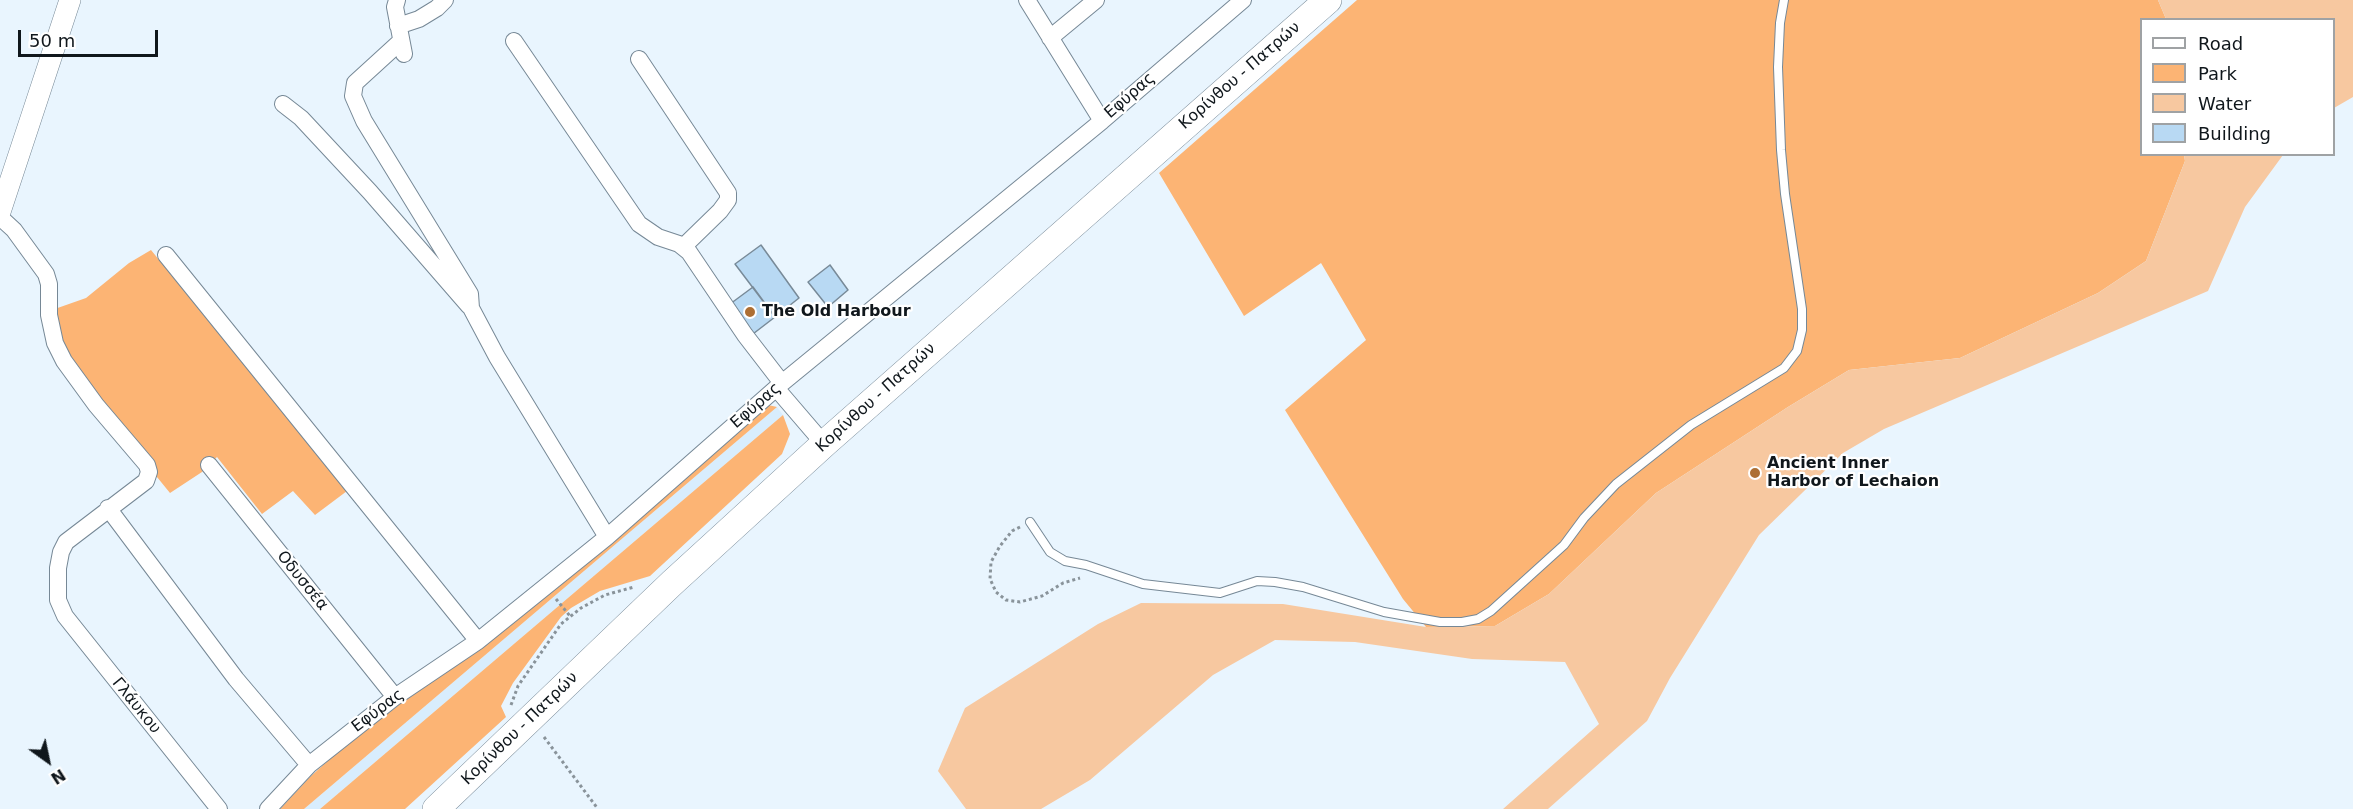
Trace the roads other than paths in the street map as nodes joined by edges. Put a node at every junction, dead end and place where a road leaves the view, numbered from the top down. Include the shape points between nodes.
1 (70, 0) edge
2 (397, 0) edge
3 (445, 0) edge
4 (1027, 0) edge
5 (1096, 0) edge
6 (1243, 0) edge
7 (1328, 0) edge
8 (1784, 0) edge
9 (1050, 38) junction
10 (401, 40) junction
11 (514, 41) dead end
12 (639, 59) dead end
13 (282, 104) dead end
14 (1102, 121) junction
15 (0, 212) edge
16 (0, 218) edge
17 (683, 247) junction
18 (166, 255) dead end
19 (471, 308) junction
20 (779, 385) junction
21 (824, 444) junction
22 (209, 465) dead end
23 (108, 508) junction
24 (1030, 522) road end
25 (608, 537) junction
26 (478, 641) junction
27 (395, 697) junction
28 (309, 765) junction
29 (219, 809) edge
30 (268, 809) edge
31 (436, 809) edge

1 - 15 street
2 - 10 street
3 - 10 street
4 - 9 street
5 - 9 street
6 - 14 street, Εφύρας
7 - 21 main road, Κορίνθου - Πατρών
8 - 24 lane via 1778,67 1781,150 1802,309 1797,351 1784,368 1691,425 1616,484 1563,545 1491,612 1478,619 1440,622 1384,612 1275,582 1257,581 1220,593 1143,584 1065,561 1050,552
9 - 14 street
10 - 19 street via 355,83 354,96 364,121 470,294
11 - 17 street via 639,224
12 - 17 street via 728,193 720,211
13 - 19 street via 370,192
14 - 20 street, Εφύρας
16 - 23 street via 46,274 49,315 64,361 147,465 147,481
17 - 20 street
18 - 26 street
19 - 25 street
20 - 21 street
20 - 25 street, Εφύρας
21 - 31 main road, Κορίνθου - Πατρών
22 - 27 street, Οδυσσέα
23 - 28 street via 236,679
23 - 29 street, Γλάυκου via 63,547 58,568 58,600 65,616
25 - 26 street, Εφύρας
26 - 27 street, Εφύρας
27 - 28 street, Εφύρας
28 - 30 street, Εφύρας

